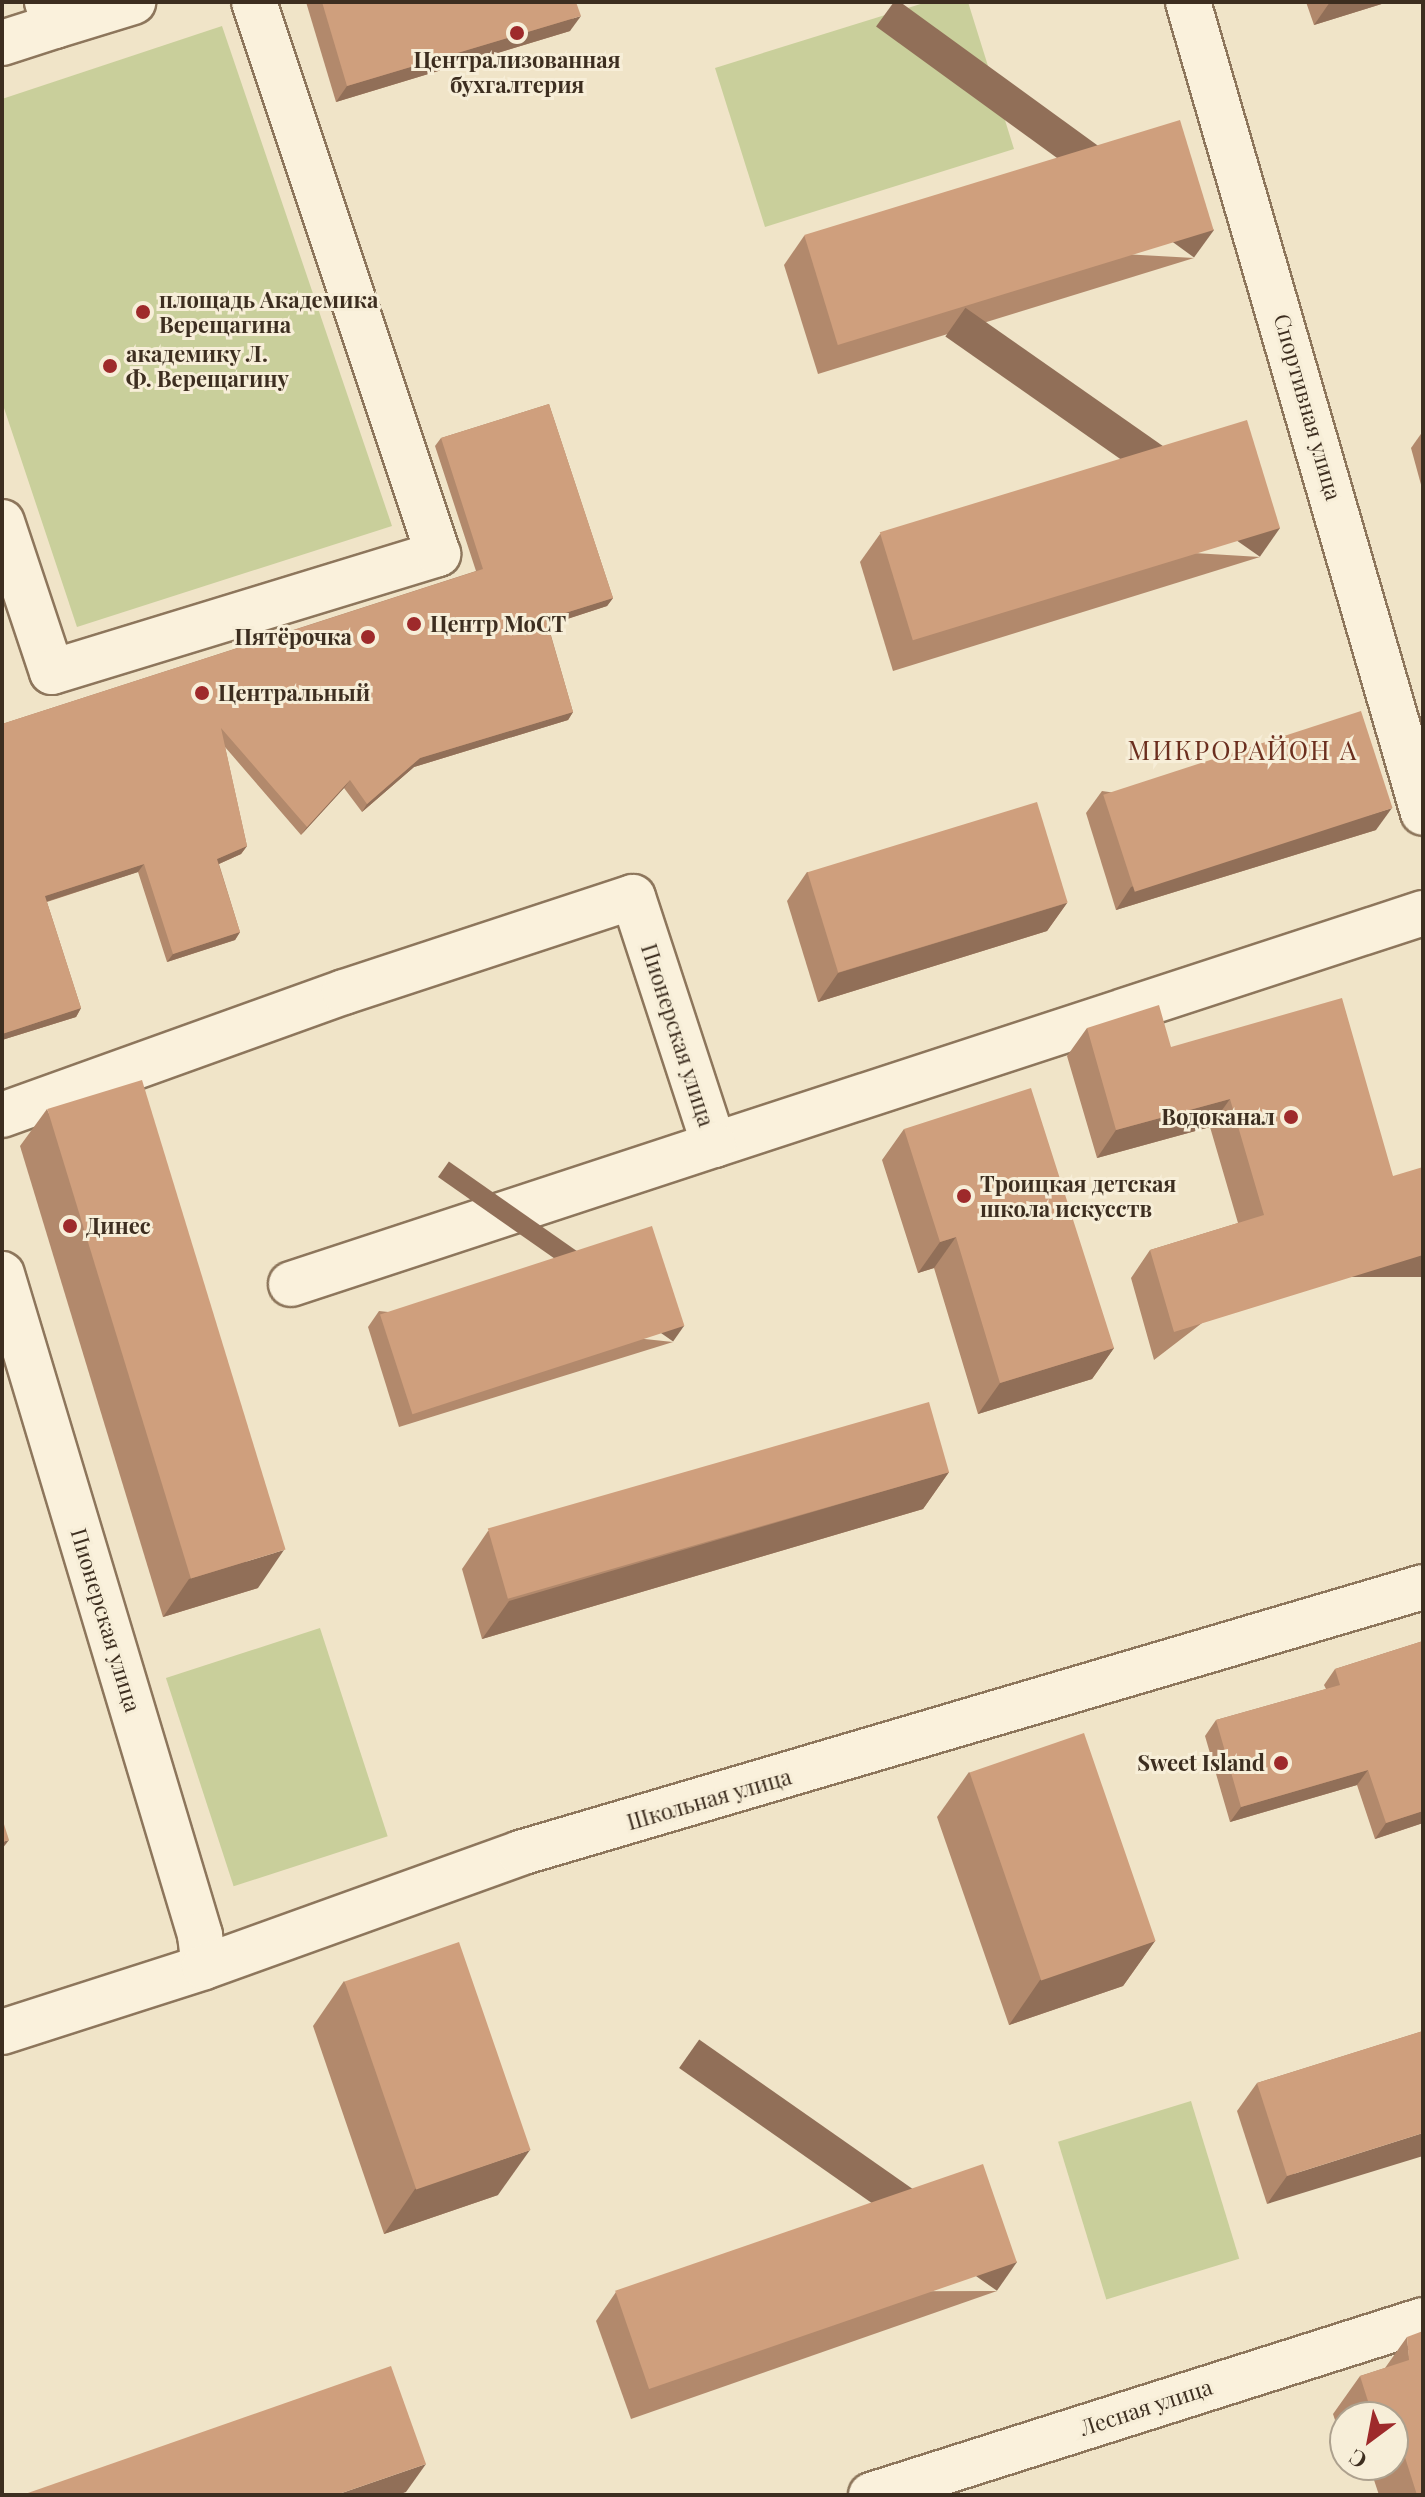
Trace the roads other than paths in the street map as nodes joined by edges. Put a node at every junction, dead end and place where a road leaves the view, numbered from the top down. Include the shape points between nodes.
1 (133, 2) edge
2 (254, 2) edge
3 (1188, 2) edge
4 (51, 14) edge
5 (2, 43) edge
6 (2, 522) edge
7 (1423, 813) edge
8 (1423, 913) edge
9 (2, 1115) edge
10 (714, 1145) junction
11 (2, 1274) edge
12 (291, 1284) dead end
13 (1423, 1587) edge
14 (204, 1967) junction
15 (2, 2032) edge
16 (1423, 2320) edge
17 (871, 2495) edge

1 - 4 street
2 - 6 street via 438,554 52,672
3 - 7 street, Спортивная улица
4 - 5 street
8 - 10 street, Пионерская улица
9 - 10 street, Пионерская улица via 344,992 633,897
10 - 12 street
11 - 14 street, Пионерская улица via 200,1935
13 - 14 street, Школьная улица via 520,1853
14 - 15 street, Школьная улица
16 - 17 street, Лесная улица

